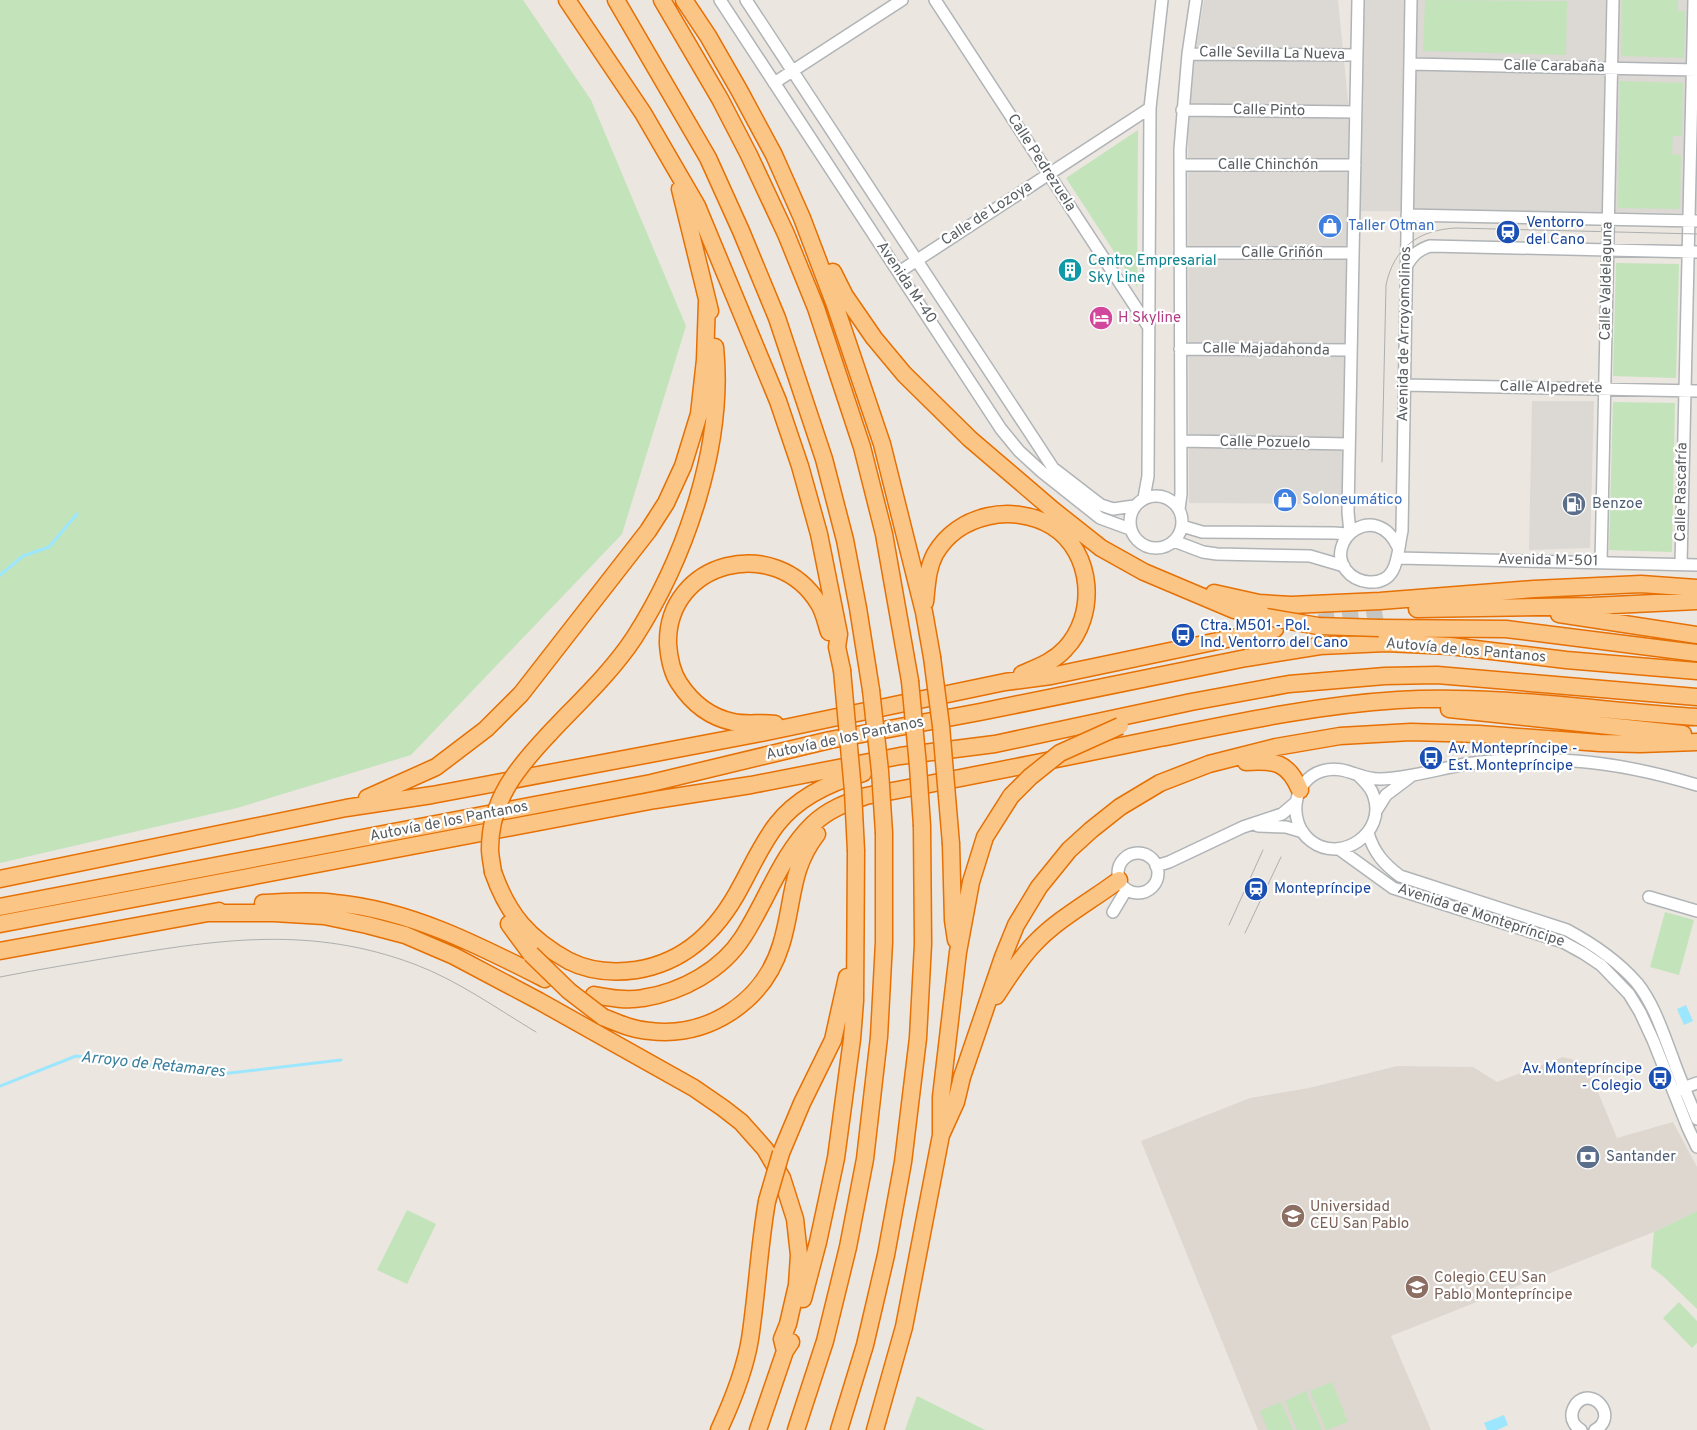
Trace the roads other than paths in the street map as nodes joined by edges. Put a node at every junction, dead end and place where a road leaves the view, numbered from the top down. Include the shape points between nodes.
1 (567, 0) edge
2 (616, 0) edge
3 (662, 0) edge
4 (684, 0) edge
5 (746, 0) edge
6 (902, 0) edge
7 (934, 0) edge
8 (1162, 0) edge
9 (1196, 0) edge
10 (1358, 0) edge
11 (1411, 0) edge
12 (1613, 0) edge
13 (1694, 0) edge
14 (725, 3) edge
15 (1188, 54) junction
16 (1357, 55) junction
17 (1410, 64) junction
18 (1611, 68) junction
19 (1695, 70) edge
20 (792, 71) junction
21 (774, 83) junction
22 (1150, 108) junction
23 (1182, 110) junction
24 (1356, 112) junction
25 (1180, 165) junction
26 (1355, 165) junction
27 (675, 170) junction
28 (1048, 174) junction
29 (1407, 215) junction
30 (802, 218) junction
31 (1608, 219) junction
32 (1693, 221) edge
33 (1607, 250) junction
34 (1692, 252) edge
35 (1180, 253) junction
36 (1353, 253) junction
37 (916, 260) junction
38 (1406, 266) junction
39 (899, 272) junction
40 (707, 302) junction
41 (1148, 326) junction
42 (1180, 349) junction
43 (1351, 350) junction
44 (1404, 385) junction
45 (1604, 389) junction
46 (1685, 391) junction
47 (1697, 391) edge
48 (1181, 441) junction
49 (1349, 444) junction
50 (1144, 498) junction
51 (1134, 506) junction
52 (1180, 509) junction
53 (1182, 526) junction
54 (1130, 529) junction
55 (1349, 534) junction
56 (1174, 541) junction
57 (1398, 552) junction
58 (1601, 562) junction
59 (1681, 564) junction
60 (1697, 565) edge
61 (1344, 566) junction
62 (1174, 584) junction
63 (1697, 588) edge
64 (1697, 601) edge
65 (1477, 607) junction
66 (924, 612) junction
67 (1383, 612) tunnel mouth
68 (1271, 623) junction
69 (1697, 635) edge
70 (837, 647) junction
71 (1697, 653) edge
72 (1697, 671) edge
73 (1005, 682) junction
74 (1697, 697) edge
75 (1398, 700) junction
76 (1191, 702) junction
77 (1697, 717) edge
78 (792, 725) junction
79 (1697, 736) edge
80 (1697, 742) edge
81 (994, 744) junction
82 (1209, 764) junction
83 (1414, 774) junction
84 (1359, 776) junction
85 (1697, 785) edge
86 (906, 789) junction
87 (1298, 796) junction
88 (346, 808) junction
89 (1376, 811) junction
90 (1243, 827) junction
91 (1302, 832) junction
92 (1368, 833) junction
93 (1339, 849) junction
94 (1156, 866) junction
95 (0, 879) edge
96 (1123, 885) junction
97 (500, 894) junction
98 (1649, 897) dead end
99 (0, 907) edge
100 (1697, 911) edge
101 (1113, 912) dead end
102 (209, 913) junction
103 (0, 924) edge
104 (855, 936) junction
105 (0, 951) edge
106 (958, 952) junction
107 (545, 979) dead end
108 (594, 995) dead end
109 (985, 1012) junction
110 (1697, 1082) edge
111 (1684, 1088) junction
112 (1673, 1092) junction
113 (1697, 1119) edge
114 (941, 1136) junction
115 (1697, 1147) edge
116 (785, 1351) junction
117 (1601, 1428) edge
118 (719, 1430) edge
119 (758, 1430) edge
120 (796, 1430) edge
121 (839, 1430) edge
122 (875, 1430) edge
123 (1581, 1430) edge

1 - 27 highway via 643,113
2 - 120 highway, bridge via 708,158 777,318 824,459 845,540 871,690 884,833 880,1018 865,1159 848,1247 825,1341
3 - 121 highway, bridge via 749,155 816,308 864,455 884,534 910,682 922,826 923,944 918,1038 903,1162 886,1255 865,1345
4 - 30 highway via 739,90 774,155
5 - 20 street, Avenida M-40
6 - 20 street
7 - 28 street, Calle Pedrezuela
8 - 22 street
9 - 15 street
10 - 16 street
11 - 17 street, Avenida de Arroyomolinos
12 - 18 street, Calle Valdelaguna
13 - 19 street, Calle Rascafría
14 - 21 street, Avenida M-40
15 - 16 street, Calle Sevilla La Nueva
15 - 23 street
16 - 24 street
17 - 18 street, Calle Carabaña
17 - 29 street, Avenida de Arroyomolinos
18 - 19 street, Calle Carabaña
18 - 31 street, Calle Valdelaguna
19 - 32 street, Calle Rascafría
20 - 21 street
20 - 37 street, Avenida M-40
21 - 39 street, Avenida M-40
22 - 28 street, Calle de Lozoya
22 - 41 street
23 - 24 street, Calle Pinto
23 - 25 street
24 - 26 street
25 - 26 street, Calle Chinchón
25 - 35 street
26 - 36 street
27 - 40 highway
27 - 70 highway via 697,206 794,447 818,534 839,634
28 - 37 street, Calle de Lozoya
28 - 41 street, Calle Pedrezuela
29 - 31 street
29 - 38 street, Avenida de Arroyomolinos
30 - 62 highway via 845,296 874,338 929,399 1053,510 1101,548 1144,572
30 - 66 highway via 836,305 882,444
31 - 32 street
31 - 33 street, Calle Valdelaguna
32 - 34 street, Calle Rascafría
33 - 34 street
33 - 38 street via 1430,246 1413,255
33 - 45 street, Calle Valdelaguna
34 - 46 street, Calle Rascafría
35 - 36 street, Calle Griñón
35 - 42 street
36 - 43 street
37 - 39 street, Calle de Lozoya
37 - 51 street, Avenida M-40 via 1053,468 1101,505 1113,509
38 - 44 street, Avenida de Arroyomolinos
39 - 54 street, Avenida M-40 via 1019,451 1100,518
40 - 88 highway via 699,414 683,466 666,503 648,531 521,694 486,729 436,766
40 - 97 highway, bridge via 716,359 714,418 688,532 634,638 597,686 532,752 507,785 494,818 490,849
41 - 50 street via 1148,476
42 - 43 street, Calle Majadahonda
42 - 48 street
43 - 49 street
44 - 45 street, Calle Alpedrete
44 - 57 street, Avenida de Arroyomolinos via 1402,530
45 - 46 street, Calle Alpedrete
45 - 58 street, Calle Valdelaguna
46 - 47 street, Calle Alpedrete
46 - 59 street, Calle Rascafría
48 - 49 street, Calle Pozuelo
48 - 52 street
49 - 55 street
50 - 51 street
50 - 52 street via 1158,495
51 - 54 street
52 - 53 street
53 - 55 street via 1202,532
53 - 56 street
54 - 56 street via 1137,540 1149,547 1162,548
55 - 57 street via 1360,527 1372,525 1383,528 1393,536
55 - 61 street via 1341,550
56 - 61 street via 1203,552 1310,556
57 - 58 street, Avenida M-501
57 - 61 street via 1394,569 1386,578 1374,582 1362,582 1351,576
58 - 59 street, Avenida M-501
59 - 60 street, Avenida M-501
62 - 63 highway via 1260,603 1291,605 1631,584
62 - 68 highway
64 - 65 highway
65 - 67 highway
65 - 69 highway via 1561,614
66 - 73 highway via 928,576 935,554 952,534 993,514 1018,514 1053,527 1069,541 1080,560 1087,583 1085,610 1078,632 1065,649 1050,662
66 - 106 highway, bridge via 942,734 953,920
68 - 71 highway, bridge via 1506,629
68 - 73 highway via 1060,674
70 - 78 highway via 821,605 808,588 787,572 767,564 746,562 723,567 701,578 684,593 673,614 668,650 674,676 688,697 708,713 734,722
70 - 104 highway, bridge via 851,765 856,851
72 - 99 highway, Autovía de los Pantanos via 1450,646 1386,643 1320,646 830,740 651,784
73 - 78 highway
74 - 76 highway, Autovía de los Pantanos via 1437,675 1289,684
75 - 77 highway via 1516,702
75 - 79 highway via 1422,706
75 - 86 highway via 1292,712
76 - 81 highway, Autovía de los Pantanos
76 - 106 highway, bridge via 1160,716 1120,726 1060,753 1011,796 986,836 971,882
78 - 88 highway via 432,795
80 - 82 highway via 1600,743 1411,732 1340,736 1276,747
81 - 97 highway via 838,780 807,796 776,824 726,913 710,932 672,960 650,968 622,972 597,970 573,963 527,932
81 - 103 highway, Autovía de los Pantanos via 900,756 655,800
82 - 87 highway via 1267,760 1283,765 1294,776
82 - 109 highway via 1160,783 1120,807 1069,850 1039,887 1016,925
83 - 84 street via 1378,779
83 - 85 street via 1500,760 1538,759 1626,767
83 - 89 street via 1386,795
84 - 87 street via 1347,770 1320,772 1308,779
84 - 89 street via 1372,791
86 - 97 highway, bridge via 859,804 834,818 816,835 805,850 796,872 781,946 760,987 738,1008 715,1022 694,1029 650,1032 603,1016 569,991 531,954 503,915
86 - 108 highway via 866,796 836,806 813,824 791,850 743,938 723,962 692,983 642,998
87 - 90 street via 1282,814
87 - 91 street via 1295,813
88 - 95 highway
89 - 92 street
90 - 91 street via 1286,827
90 - 94 street
91 - 93 street via 1323,848
92 - 93 street via 1355,844
92 - 111 street, Avenida de Montepríncipe via 1378,858 1400,876 1567,930 1609,956 1637,984 1652,1008
93 - 112 street, Avenida de Montepríncipe via 1393,888 1563,942 1601,965 1629,994 1640,1012
94 - 96 street via 1158,875 1149,890 1134,892
94 - 96 street via 1150,857 1130,854 1122,860 1118,870
96 - 101 street
96 - 109 highway via 1058,922 1034,943
98 - 100 street
102 - 105 highway
102 - 107 highway via 300,901 365,907 455,934
102 - 116 highway via 324,916 404,935 454,956 530,997 694,1088 723,1108 741,1122 765,1149 782,1178 794,1219 799,1255 796,1285 782,1339
104 - 116 highway via 852,1039 836,1158 818,1242 791,1342
104 - 118 highway, bridge via 833,1040 781,1153 767,1201 750,1340 741,1374
106 - 114 highway via 941,1098
109 - 114 highway via 956,1102
110 - 111 street
111 - 112 street
111 - 113 street, Avenida de Montepríncipe
112 - 115 street, Avenida de Montepríncipe
114 - 122 highway via 904,1327
116 - 119 highway
117 - 123 street via 1605,1414 1600,1404 1596,1400 1585,1399 1575,1405 1572,1414

